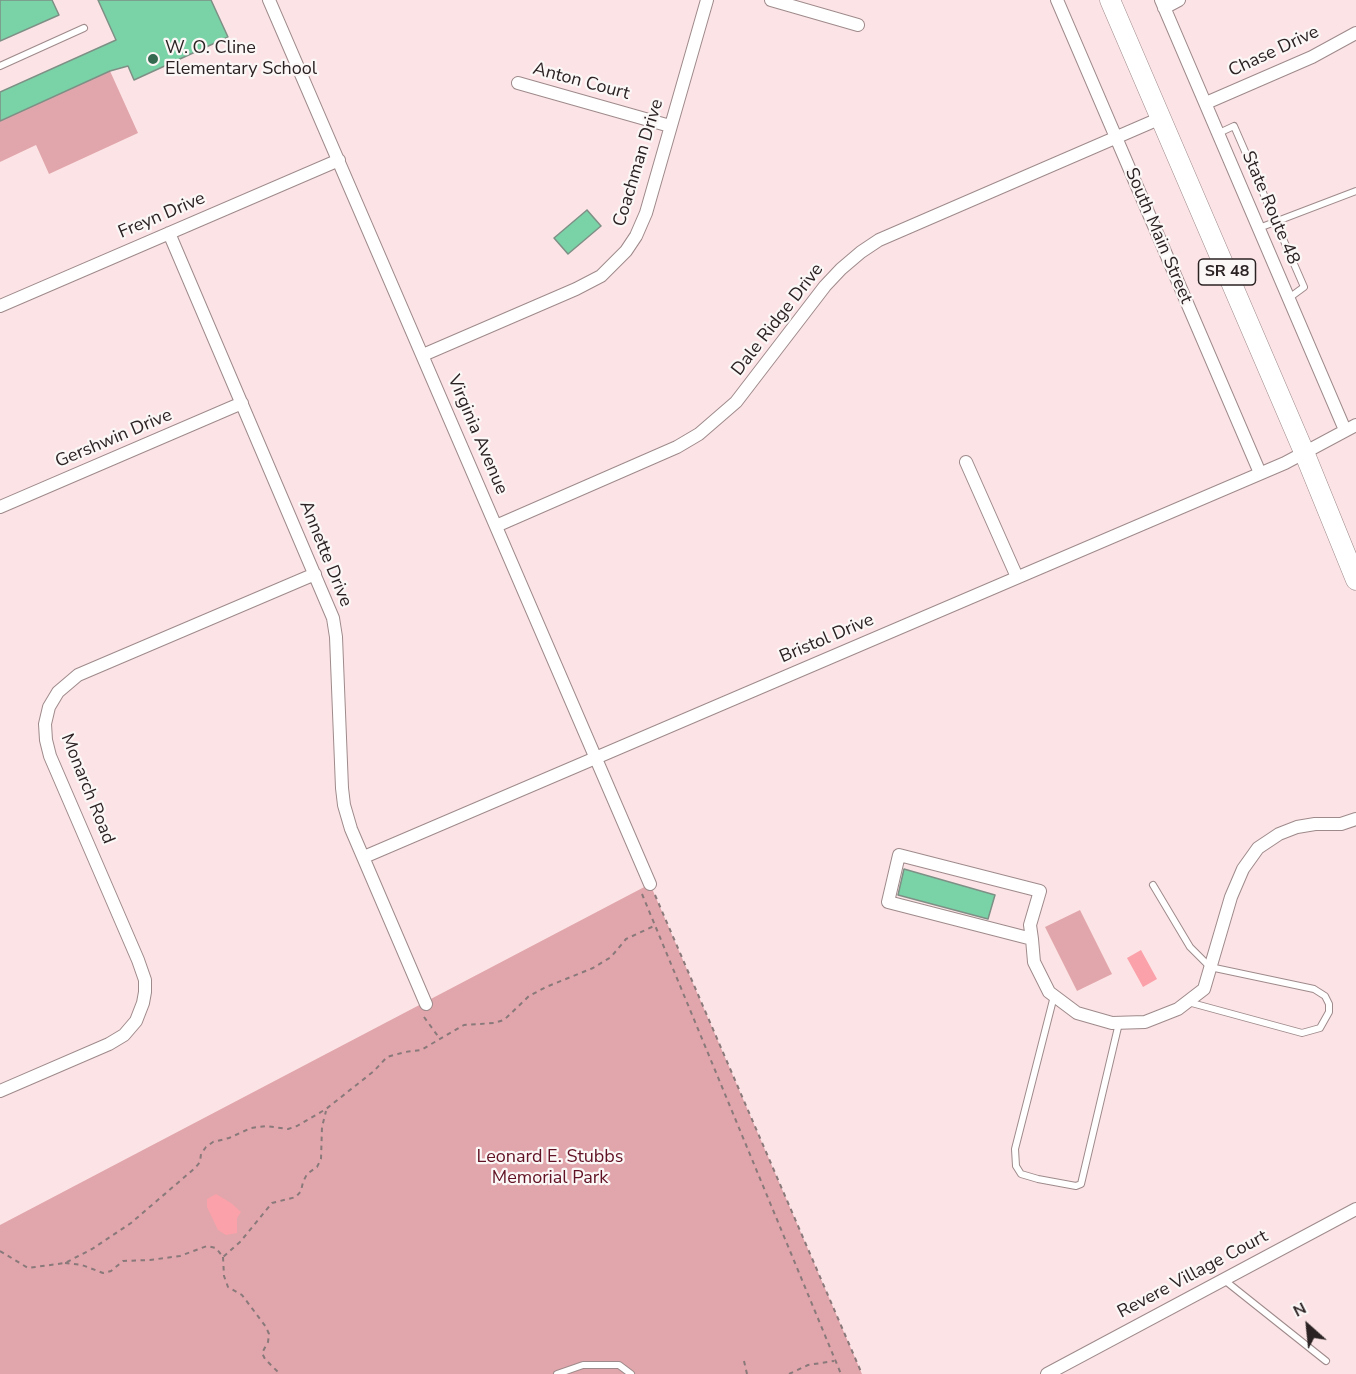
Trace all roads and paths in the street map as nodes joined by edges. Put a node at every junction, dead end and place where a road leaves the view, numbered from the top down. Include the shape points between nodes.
1 (269, 0) edge
2 (707, 0) edge
3 (771, 0) edge
4 (1057, 0) edge
5 (1110, 0) edge
6 (1179, 0) edge
7 (1163, 4) edge
8 (858, 25) dead end
9 (84, 28) dead end
10 (1356, 33) edge
11 (0, 66) edge
12 (518, 83) dead end
13 (1206, 103) junction
14 (1161, 118) junction
15 (670, 126) junction
16 (1219, 133) junction
17 (1116, 137) junction
18 (339, 160) junction
19 (1356, 191) edge
20 (1276, 223) junction
21 (1259, 228) junction
22 (169, 233) junction
23 (1289, 298) junction
24 (0, 306) edge
25 (423, 355) junction
26 (242, 403) junction
27 (1351, 427) edge
28 (1304, 452) junction
29 (966, 462) dead end
30 (1260, 473) junction
31 (0, 507) edge
32 (496, 526) junction
33 (315, 573) junction
34 (1017, 577) junction
35 (1356, 580) edge
36 (596, 757) junction
37 (1356, 819) edge
38 (364, 857) junction
39 (1153, 885) dead end
40 (646, 888) junction
41 (654, 926) junction
42 (1032, 939) junction
43 (1210, 967) junction
44 (1054, 996) junction
45 (1187, 1002) junction
46 (426, 1004) joint
47 (1119, 1023) junction
48 (440, 1039) junction
49 (0, 1091) edge
50 (326, 1109) junction
51 (1356, 1209) edge
52 (0, 1251) edge
53 (223, 1257) junction
54 (65, 1263) junction
55 (1223, 1279) junction
56 (744, 1361) dead end
57 (836, 1361) junction
58 (1326, 1361) dead end
59 (1065, 1371) edge
60 (280, 1374) edge
61 (557, 1374) edge
62 (631, 1374) edge
63 (747, 1374) edge
64 (789, 1374) edge
65 (841, 1374) edge
66 (862, 1374) edge
67 (1047, 1374) edge

1 - 18 street, Virginia Avenue
2 - 15 street, Coachman Drive
3 - 8 street
4 - 17 street, South Main Street
5 - 14 main road, SR 48
6 - 7 street
7 - 13 street, State Route 48
9 - 11 lane
10 - 13 street, Chase Drive via 1312,57
12 - 15 street, Anton Court
13 - 16 street, State Route 48
14 - 17 street, Dale Ridge Drive
14 - 28 main road, SR 48
15 - 25 street, Coachman Drive via 646,213 626,251 613,266 576,290
16 - 20 lane via 1234,126
16 - 21 street, State Route 48
17 - 30 street, South Main Street
17 - 32 street, Dale Ridge Drive via 879,240 833,278 736,402 699,434
18 - 22 street, Freyn Drive
18 - 25 street, Virginia Avenue
19 - 20 lane
20 - 21 lane
20 - 23 lane via 1304,287
21 - 23 street, State Route 48
22 - 24 street, Freyn Drive
22 - 26 street, Annette Drive
23 - 27 street, State Route 48
25 - 32 street, Virginia Avenue
26 - 31 street, Gershwin Drive
26 - 33 street, Annette Drive
27 - 28 street, Bristol Drive
28 - 30 street, Bristol Drive
28 - 35 main road, SR 48
29 - 34 street
30 - 34 street, Bristol Drive
32 - 36 street, Virginia Avenue
33 - 38 street, Annette Drive via 333,618 336,637 344,805
33 - 49 street, Monarch Road via 78,675 58,692 45,724 50,756 138,960 145,992 136,1021 124,1035
34 - 36 street, Bristol Drive
36 - 38 street, Bristol Drive
36 - 40 street, Virginia Avenue
37 - 43 street via 1297,827 1258,848 1243,869 1231,897
38 - 46 street, Annette Drive
39 - 43 lane via 1190,947
40 - 41 path
40 - 66 path
41 - 48 path via 626,939 611,957 593,968 529,996 504,1020 464,1025
41 - 57 path
42 - 42 street via 1030,925 1040,891 899,855 888,902
42 - 44 street via 1034,962
43 - 45 street via 1204,989
43 - 45 lane via 1314,989 1329,1004 1326,1021 1316,1031 1302,1033
44 - 47 street via 1077,1013
44 - 47 lane via 1015,1149 1021,1174 1081,1184
45 - 47 street via 1145,1022
46 - 48 path via 420,1008 425,1021
48 - 50 path via 421,1050 387,1057
50 - 53 path via 321,1159 303,1182 301,1191 296,1197 272,1203
50 - 54 path via 288,1129 266,1125 213,1142 201,1154 195,1168 131,1223
51 - 55 street, Revere Village Court
52 - 54 path via 28,1268
53 - 54 path via 216,1248 207,1246 180,1256 123,1260 103,1273
53 - 60 path via 228,1287 242,1295 266,1328 268,1342 262,1353
55 - 58 lane
55 - 59 street, Revere Village Court
56 - 63 path
57 - 64 path via 808,1365
57 - 65 path
59 - 67 street, Revere Village Court
61 - 62 lane via 583,1365 619,1365

